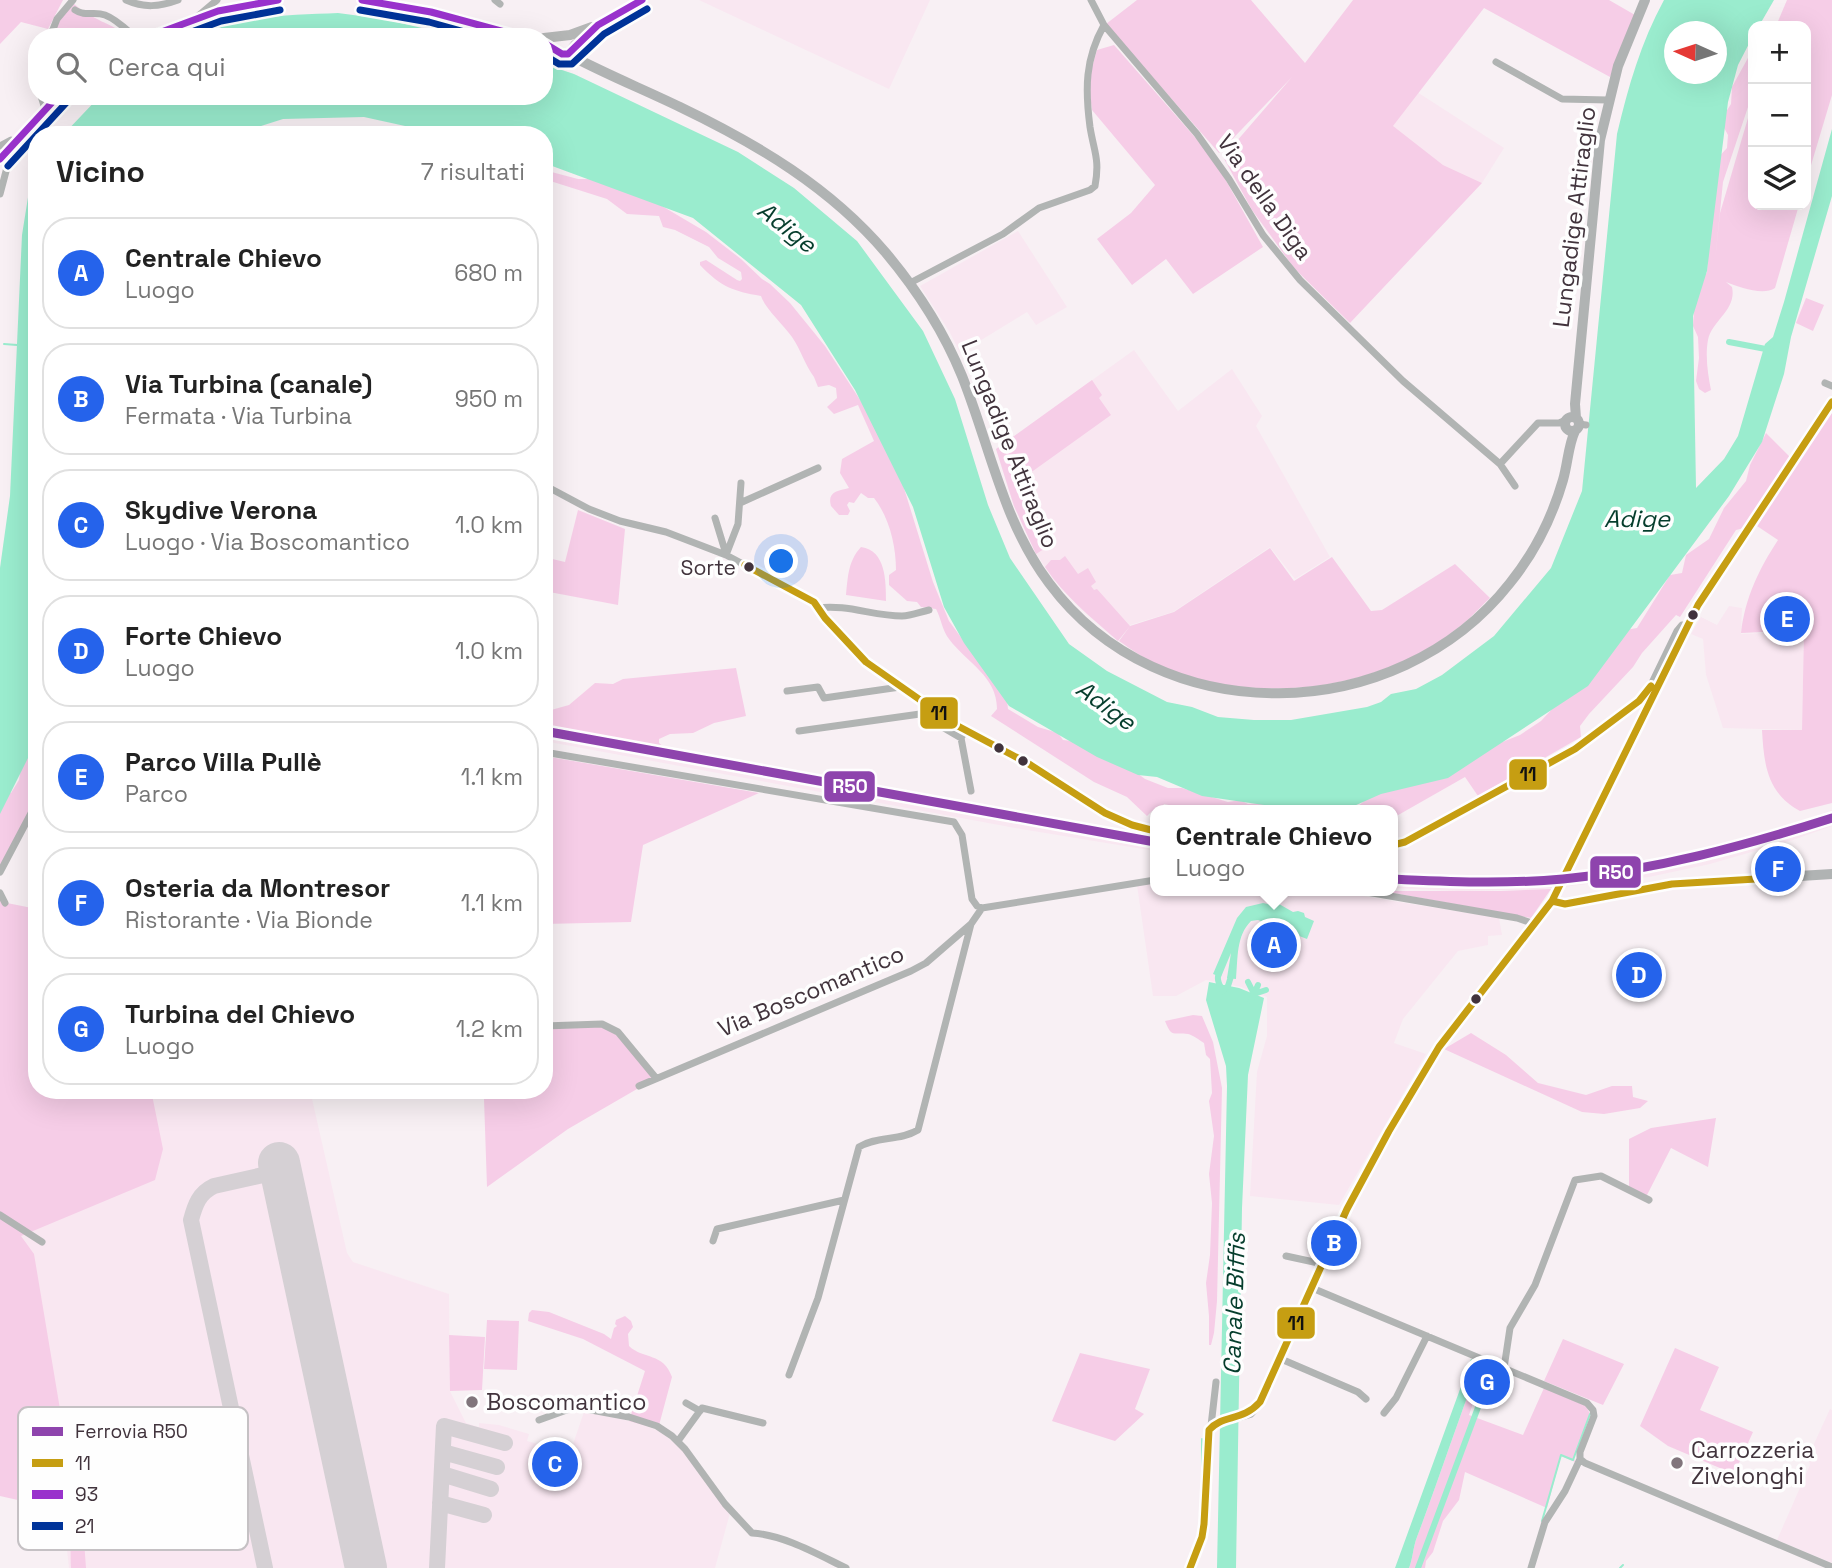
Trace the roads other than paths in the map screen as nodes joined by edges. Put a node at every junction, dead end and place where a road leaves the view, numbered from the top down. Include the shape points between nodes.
1 (74, 0) edge
2 (126, 0) edge
3 (178, 0) edge
4 (217, 0) edge
5 (278, 0) edge
6 (369, 0) edge
7 (642, 0) edge
8 (1091, 0) edge
9 (1645, 0) edge
10 (252, 2) edge
11 (75, 10) dead end
12 (196, 18) junction
13 (1104, 25) junction
14 (54, 28) edge
15 (122, 28) edge
16 (171, 28) edge
17 (488, 28) edge
18 (553, 40) edge
19 (553, 43) edge
20 (568, 44) junction
21 (1496, 62) dead end
22 (1608, 100) junction
23 (44, 105) edge
24 (49, 105) edge
25 (45, 109) junction
26 (29, 126) edge
27 (28, 127) edge
28 (15, 141) junction
29 (0, 146) edge
30 (0, 159) edge
31 (0, 194) edge
32 (910, 283) junction
33 (1832, 402) edge
34 (1571, 426) junction
35 (1500, 464) junction
36 (817, 468) dead end
37 (741, 483) dead end
38 (1515, 486) dead end
39 (553, 490) edge
40 (740, 503) junction
41 (715, 518) dead end
42 (726, 555) junction
43 (818, 608) junction
44 (929, 610) dead end
45 (1689, 625) junction
46 (901, 687) junction
47 (787, 691) dead end
48 (799, 731) dead end
49 (963, 734) junction
50 (553, 754) edge
51 (971, 791) dead end
52 (28, 819) edge
53 (1150, 830) edge
54 (1398, 844) edge
55 (0, 872) edge
56 (1832, 874) edge
57 (1150, 881) edge
58 (0, 892) edge
59 (1390, 896) edge
60 (1552, 901) junction
61 (5, 903) dead end
62 (982, 908) junction
63 (971, 924) junction
64 (1535, 924) junction
65 (553, 1026) edge
66 (656, 1078) junction
67 (639, 1086) dead end
68 (844, 1200) junction
69 (1649, 1200) dead end
70 (0, 1215) edge
71 (713, 1241) dead end
72 (42, 1242) dead end
73 (1286, 1256) dead end
74 (1323, 1264) junction
75 (1312, 1288) junction
76 (1427, 1336) junction
77 (1281, 1359) junction
78 (1504, 1368) junction
79 (789, 1375) dead end
80 (1216, 1382) dead end
81 (1366, 1399) dead end
82 (686, 1403) dead end
83 (545, 1404) dead end
84 (575, 1407) junction
85 (700, 1411) junction
86 (1384, 1413) dead end
87 (539, 1420) dead end
88 (763, 1423) dead end
89 (1213, 1425) junction
90 (678, 1441) junction
91 (1580, 1459) junction
92 (1832, 1567) edge
93 (846, 1568) edge
94 (1190, 1568) edge
95 (1531, 1568) edge

1 - 14 street
2 - 3 street via 149,7
4 - 12 street
5 - 10 main road
6 - 17 main road
7 - 20 main road
8 - 13 street, Via della Diga
9 - 22 street, Lungadige Attiraglio
10 - 12 main road
11 - 15 street via 104,15
12 - 16 main road
13 - 32 street via 1086,82 1098,160 1093,188 1039,208 1003,234
13 - 35 street, Via della Diga via 1203,143 1263,235 1300,280 1403,381
18 - 20 main road
19 - 20 main road, Lungadige Attiraglio
20 - 32 street, Lungadige Attiraglio via 590,65 775,158 840,205
21 - 22 street via 1562,99
22 - 34 street, Lungadige Attiraglio via 1595,179
23 - 25 street
24 - 25 main road
25 - 26 main road
27 - 28 main road
28 - 29 street
28 - 30 main road
28 - 31 street
32 - 34 street, Lungadige Attiraglio via 963,378 1026,550 1048,583 1074,615 1127,656 1202,685 1236,691 1317,691 1402,668 1442,646 1510,584 1542,536 1564,475
33 - 45 street
34 - 35 street via 1538,423
35 - 38 street, Via della Diga
36 - 40 street
37 - 40 street
39 - 42 street via 620,521 666,532
40 - 42 street via 738,524
41 - 42 street
42 - 43 street
43 - 44 street via 901,616
43 - 46 street via 866,662
45 - 54 street via 1677,631 1645,696 1575,749
45 - 60 street
46 - 47 street via 824,698 818,687
46 - 49 street
48 - 49 street via 920,714
49 - 51 street
49 - 53 street via 1030,764 1105,814
50 - 62 street via 954,822 962,835 972,899
52 - 55 street
56 - 60 street via 1677,884 1565,904
57 - 62 street
58 - 61 street
59 - 64 street
60 - 64 street
62 - 63 street, Via Boscomantico
63 - 66 street, Via Boscomantico via 911,971
63 - 68 street, Via Boscomantico via 918,1130 859,1147
64 - 74 street via 1431,1059 1388,1131
65 - 66 street via 610,1027
66 - 67 street, Via Boscomantico
68 - 71 street via 717,1229
68 - 79 street, Via Boscomantico via 818,1297
69 - 78 street via 1601,1176 1575,1180 1535,1285 1510,1328
70 - 72 street
73 - 74 street
74 - 75 street
75 - 76 street
75 - 77 street
76 - 78 street
76 - 86 street
77 - 81 street
77 - 89 street via 1260,1402 1246,1415
78 - 91 street via 1593,1410
80 - 89 street
82 - 85 street
83 - 84 street
84 - 87 street
84 - 90 street via 639,1420
85 - 88 street
85 - 90 street
89 - 94 street via 1207,1441 1205,1524
90 - 93 street via 751,1533 792,1544
91 - 92 street
91 - 95 street via 1545,1522

